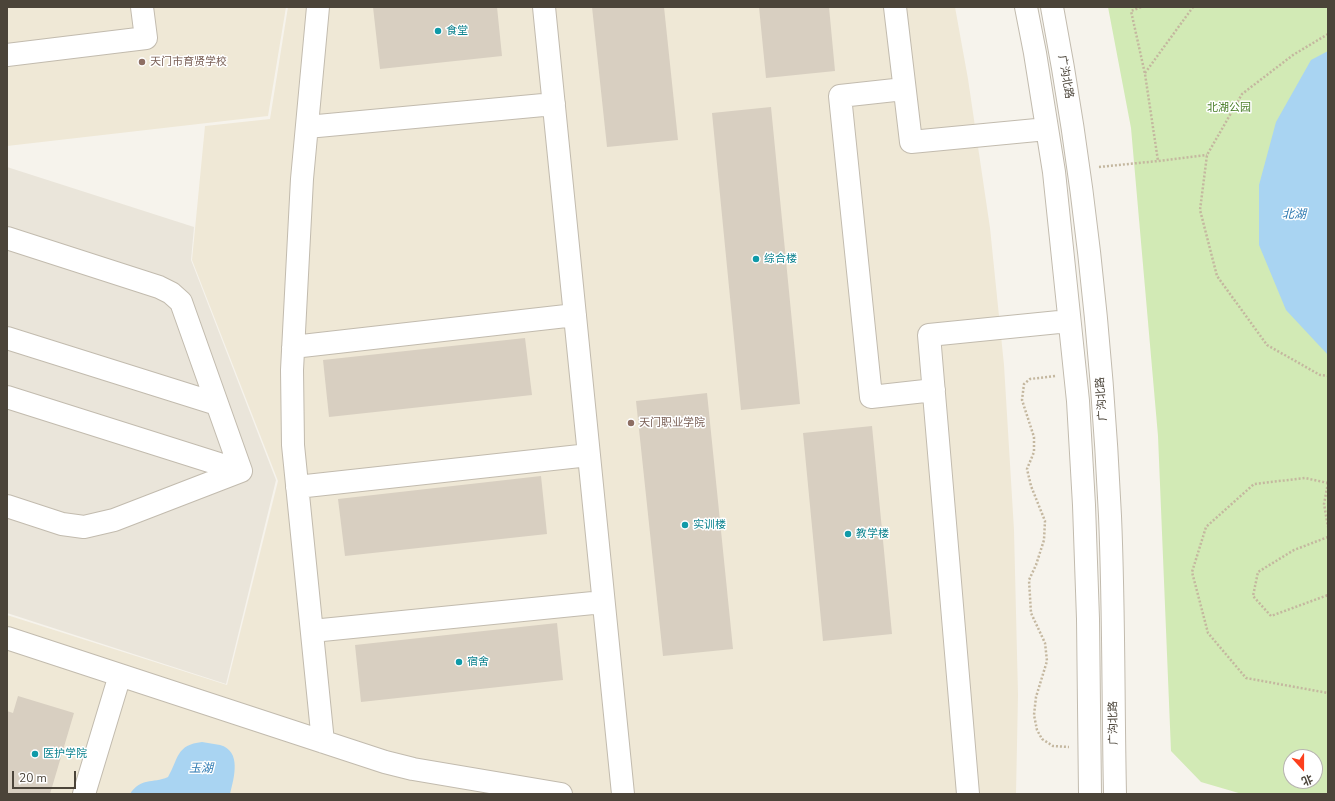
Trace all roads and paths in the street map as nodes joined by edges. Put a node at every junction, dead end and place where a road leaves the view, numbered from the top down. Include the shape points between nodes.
1 (142, 7) edge
2 (318, 7) edge
3 (544, 7) edge
4 (895, 7) edge
5 (1026, 7) edge
6 (1052, 7) edge
7 (1141, 7) edge
8 (1193, 7) edge
9 (1328, 34) edge
10 (7, 55) edge
11 (1145, 74) junction
12 (904, 89) junction
13 (554, 104) junction
14 (307, 127) junction
15 (1047, 129) junction
16 (1207, 155) junction
17 (1158, 161) junction
18 (1079, 169) junction
19 (7, 238) edge
20 (575, 315) junction
21 (1069, 320) junction
22 (7, 338) edge
23 (293, 346) junction
24 (1075, 374) junction
25 (1328, 376) edge
26 (934, 390) junction
27 (7, 397) edge
28 (217, 404) junction
29 (589, 455) junction
30 (241, 471) junction
31 (1328, 483) edge
32 (297, 487) junction
33 (7, 506) edge
34 (1328, 527) edge
35 (1328, 537) edge
36 (1328, 595) edge
37 (604, 602) junction
38 (312, 631) junction
39 (7, 638) edge
40 (120, 675) junction
41 (1328, 693) edge
42 (323, 742) junction
43 (1090, 749) junction
44 (1094, 793) edge
45 (84, 794) edge
46 (561, 794) edge
47 (623, 794) edge
48 (968, 794) edge
49 (1115, 794) edge

1 - 10 street via 146,38
2 - 14 street
3 - 13 street
4 - 12 street
5 - 15 street
6 - 18 street, 广沟北路
7 - 11 path via 1131,11
8 - 11 path
9 - 16 path via 1293,54 1242,94
11 - 17 path
12 - 15 street via 910,142
12 - 26 street via 840,96 871,397
13 - 14 street
13 - 20 street
14 - 23 street
15 - 21 street via 1054,172
16 - 17 path
16 - 25 path via 1200,210 1217,276 1267,345 1320,375
17 - 18 path
18 - 49 street, 广沟北路 via 1093,290 1109,508
19 - 28 street via 171,292 181,302
20 - 23 street
20 - 29 street
21 - 24 street
21 - 26 street via 929,335
22 - 28 street
23 - 32 street via 293,445
24 - 43 street via 1088,619
24 - 43 path via 1030,379 1024,384 1022,400 1034,437 1034,452 1027,469 1045,522 1044,540 1029,580 1031,613 1045,643 1047,661 1036,697 1034,715 1042,739 1053,746
26 - 48 street
27 - 30 street
28 - 30 street
29 - 32 street
29 - 37 street
30 - 33 street via 114,520 84,527 62,524
31 - 34 path via 1324,504
31 - 41 path via 1305,478 1254,484 1206,527 1192,572 1208,632 1246,678
32 - 38 street
35 - 36 path via 1294,550 1258,572 1253,596 1271,616
37 - 38 street
37 - 47 street
38 - 42 street
39 - 40 street
40 - 42 street
40 - 45 street
42 - 46 street via 413,769
43 - 44 street

